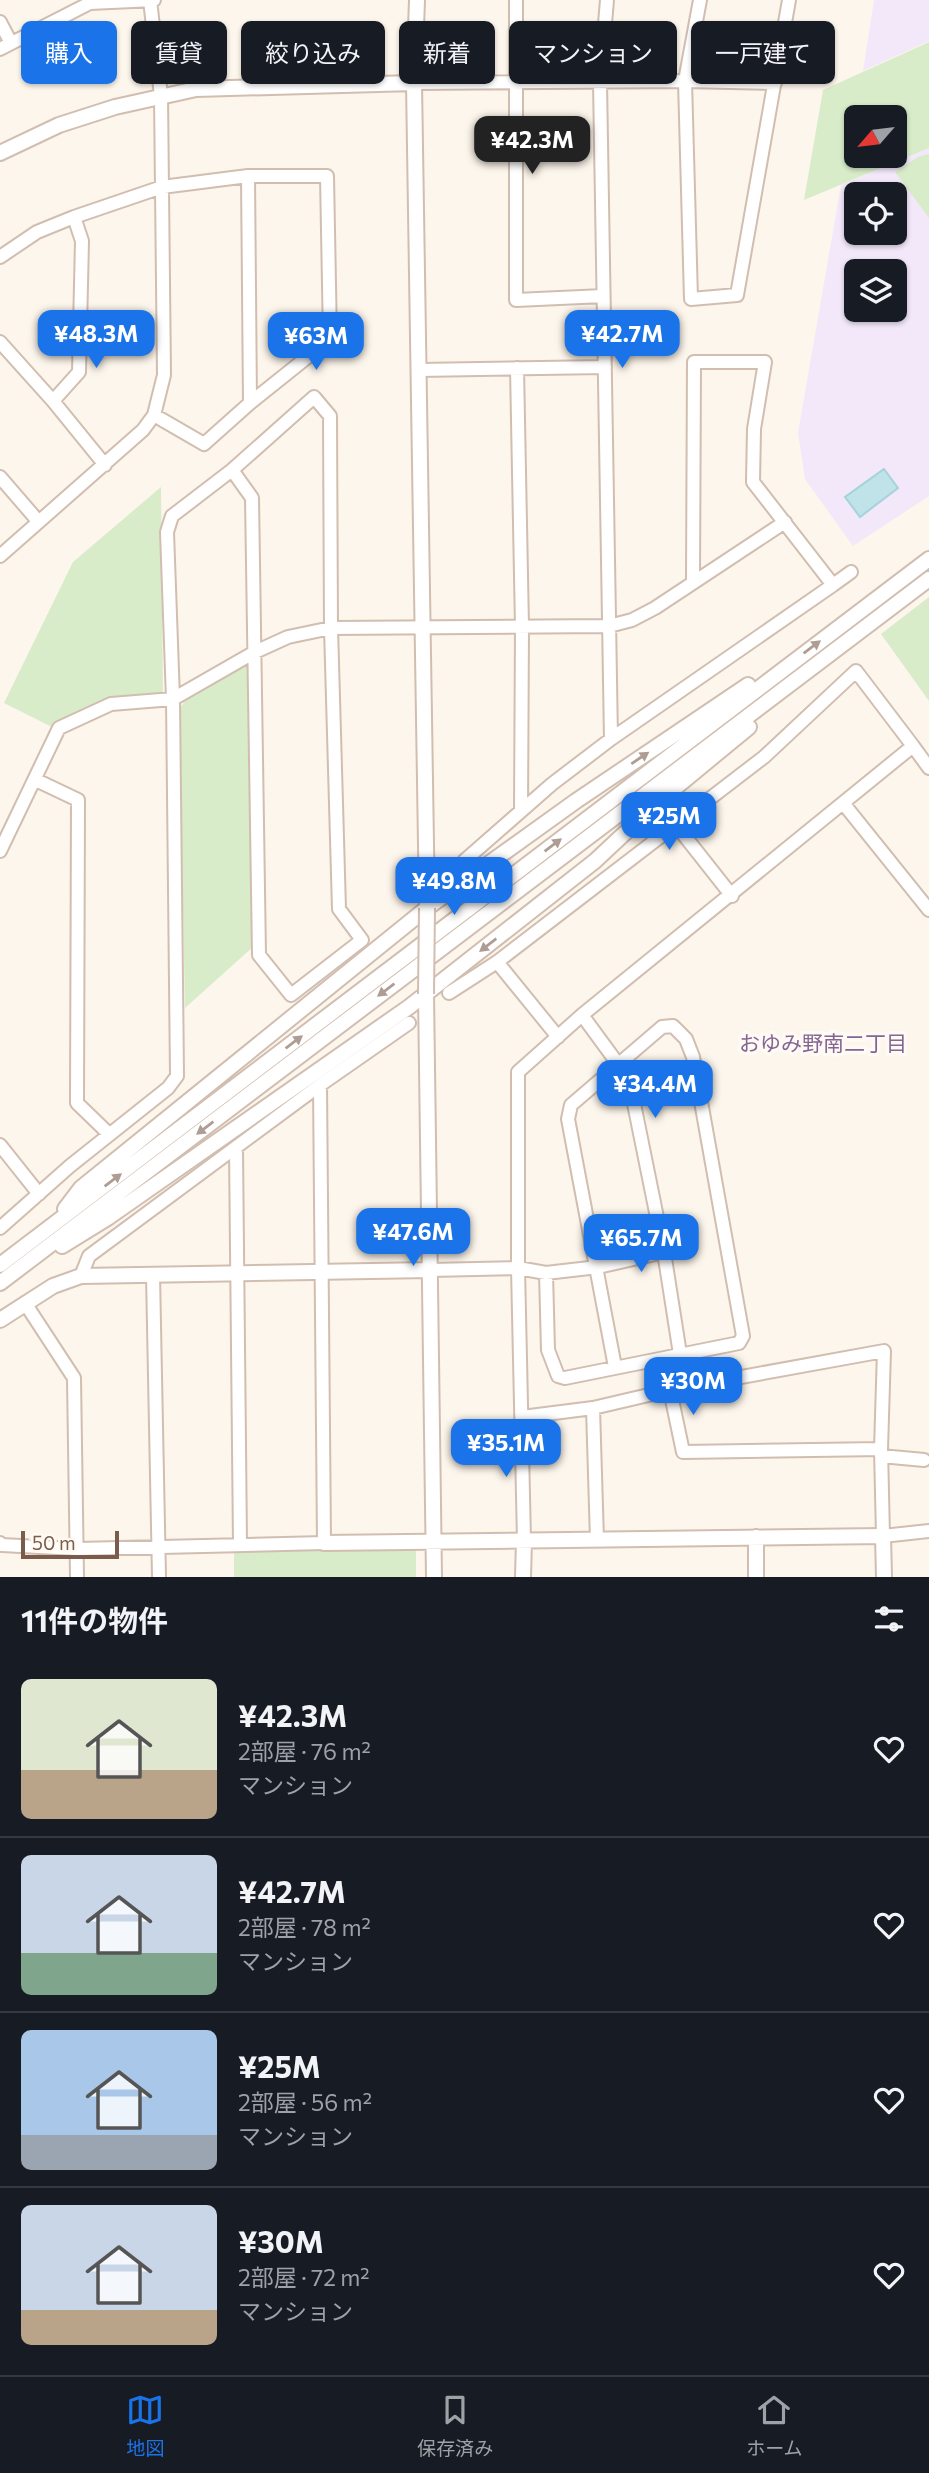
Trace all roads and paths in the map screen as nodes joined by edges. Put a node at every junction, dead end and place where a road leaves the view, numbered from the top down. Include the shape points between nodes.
1 (152, 0) edge
2 (417, 0) edge
3 (516, 0) edge
4 (607, 0) edge
5 (699, 0) edge
6 (789, 0) edge
7 (89, 1) edge
8 (416, 21) edge
9 (515, 21) edge
10 (605, 21) edge
11 (785, 21) edge
12 (0, 22) edge
13 (6, 46) edge
14 (677, 81) edge
15 (685, 81) junction
16 (691, 81) edge
17 (399, 83) edge
18 (414, 84) edge
19 (514, 84) edge
20 (600, 84) edge
21 (775, 84) edge
22 (161, 96) junction
23 (0, 153) edge
24 (248, 176) junction
25 (162, 187) junction
26 (74, 216) junction
27 (0, 257) edge
28 (603, 296) junction
29 (0, 342) edge
30 (605, 367) junction
31 (517, 368) junction
32 (419, 370) junction
33 (53, 401) junction
34 (250, 403) junction
35 (154, 415) junction
36 (105, 465) junction
37 (232, 470) junction
38 (0, 477) edge
39 (38, 521) junction
40 (785, 522) junction
41 (0, 556) edge
42 (929, 559) edge
43 (851, 572) dead end
44 (929, 579) edge
45 (693, 581) junction
46 (833, 585) junction
47 (424, 626) junction
48 (609, 626) junction
49 (522, 627) junction
50 (331, 628) junction
51 (255, 652) junction
52 (785, 667) junction
53 (800, 678) junction
54 (173, 699) junction
55 (611, 739) junction
56 (913, 746) junction
57 (929, 768) edge
58 (36, 780) junction
59 (843, 803) junction
60 (521, 810) junction
61 (676, 825) junction
62 (0, 851) edge
63 (464, 861) dead end
64 (732, 895) junction
65 (427, 908) junction
66 (929, 910) edge
67 (497, 962) junction
68 (449, 993) dead end
69 (426, 994) junction
70 (582, 1015) junction
71 (410, 1023) dead end
72 (558, 1037) junction
73 (620, 1065) junction
74 (320, 1085) junction
75 (109, 1134) junction
76 (0, 1145) edge
77 (236, 1149) junction
78 (39, 1194) junction
79 (51, 1226) junction
80 (0, 1228) edge
81 (664, 1252) junction
82 (598, 1267) junction
83 (518, 1268) junction
84 (7, 1269) edge
85 (430, 1270) junction
86 (321, 1272) junction
87 (546, 1273) junction
88 (239, 1274) junction
89 (153, 1275) junction
90 (81, 1276) junction
91 (0, 1283) edge
92 (25, 1303) junction
93 (0, 1320) edge
94 (680, 1354) junction
95 (615, 1367) junction
96 (670, 1391) junction
97 (593, 1408) junction
98 (522, 1417) junction
99 (881, 1452) junction
100 (924, 1460) dead end
101 (929, 1531) edge
102 (883, 1536) junction
103 (756, 1537) junction
104 (597, 1540) junction
105 (524, 1541) junction
106 (324, 1543) junction
107 (434, 1543) junction
108 (240, 1544) junction
109 (1, 1545) edge
110 (158, 1546) junction
111 (77, 1549) junction
112 (77, 1577) edge
113 (159, 1577) edge
114 (434, 1577) edge
115 (523, 1577) edge
116 (756, 1577) edge
117 (884, 1577) edge

1 - 7 street
1 - 22 street
2 - 8 street
3 - 9 street
4 - 10 street
5 - 15 street
6 - 11 street
7 - 13 street
12 - 13 street
14 - 15 street
15 - 16 street
15 - 21 street via 691,299 737,296
17 - 22 street via 196,89
18 - 32 street
19 - 28 street via 516,300
20 - 28 street
22 - 23 street via 59,125
22 - 25 street
24 - 25 street
24 - 34 street
24 - 34 street via 327,176 330,339
25 - 26 street
25 - 35 street via 164,375
26 - 27 street
26 - 33 street via 82,241 79,372
28 - 30 street
29 - 33 street
30 - 31 street
30 - 48 street
31 - 32 street
31 - 49 street
32 - 47 street
33 - 36 street
34 - 35 street via 204,444
35 - 36 street
36 - 39 street
37 - 50 street via 314,397 330,416
37 - 51 street via 252,498
37 - 54 street via 172,516 167,532
38 - 39 street
39 - 41 street
40 - 45 street
40 - 45 street via 753,482 754,429 765,362 694,362
40 - 46 street
52 -> 42 street
43 - 46 street
44 - 53 street
45 - 48 street via 655,608
46 - 55 street
47 - 49 street
47 - 50 street
47 - 65 street
48 - 49 street
48 - 55 street
49 - 60 street
50 - 51 street via 288,637
50 - 51 street via 339,909 362,940 291,995 259,954
51 - 54 street
65 -> 52 street via 673,735 764,675
79 -> 52 street
53 -> 69 street via 790,693 658,802 595,861
53 -> 84 street
54 - 58 street via 111,704 59,729
54 - 75 street via 177,1076
55 - 60 street
56 - 57 street
56 - 59 street
56 - 61 street via 856,671 764,757
58 - 62 street
58 - 75 street via 78,800 77,1103
59 - 64 street
59 - 66 street
60 - 63 street
61 - 64 street
61 - 67 street
64 - 70 street
65 - 69 street, bridge
65 - 79 street via 81,1188
67 - 68 street
67 - 72 street
69 - 84 street via 109,1217 29,1267
69 - 85 street
70 - 72 street
70 - 73 street
71 - 74 street
72 - 83 street via 518,1072
73 - 81 street via 634,1097
73 - 82 street via 571,1105 568,1119
73 - 94 street via 662,1027 673,1026 686,1039 693,1057 743,1336 739,1343
74 - 77 street
74 - 86 street
75 - 78 street
76 - 78 street
77 - 88 street
77 - 90 street via 89,1256
78 - 80 street
79 - 84 street
81 - 82 street
81 - 94 street
82 - 87 street
82 - 95 street
83 - 85 street
83 - 87 street
83 - 98 street
84 - 91 street
85 - 86 street
85 - 107 street
86 - 88 street
86 - 106 street
87 - 95 street via 548,1350 558,1376
88 - 89 street
88 - 108 street
89 - 90 street
89 - 110 street
90 - 92 street via 52,1286
92 - 93 street
92 - 111 street via 74,1378
94 - 95 street
96 - 97 street
96 - 99 street via 683,1452
96 - 99 street via 884,1351
97 - 98 street
97 - 104 street
98 - 105 street
99 - 100 street
99 - 102 street
101 - 102 street
102 - 103 street
102 - 117 street
103 - 104 street
103 - 116 street
104 - 105 street
105 - 107 street
105 - 115 street
106 - 107 street
106 - 108 street
107 - 114 street
108 - 110 street
109 - 111 street
110 - 111 street
110 - 113 street
111 - 112 street

